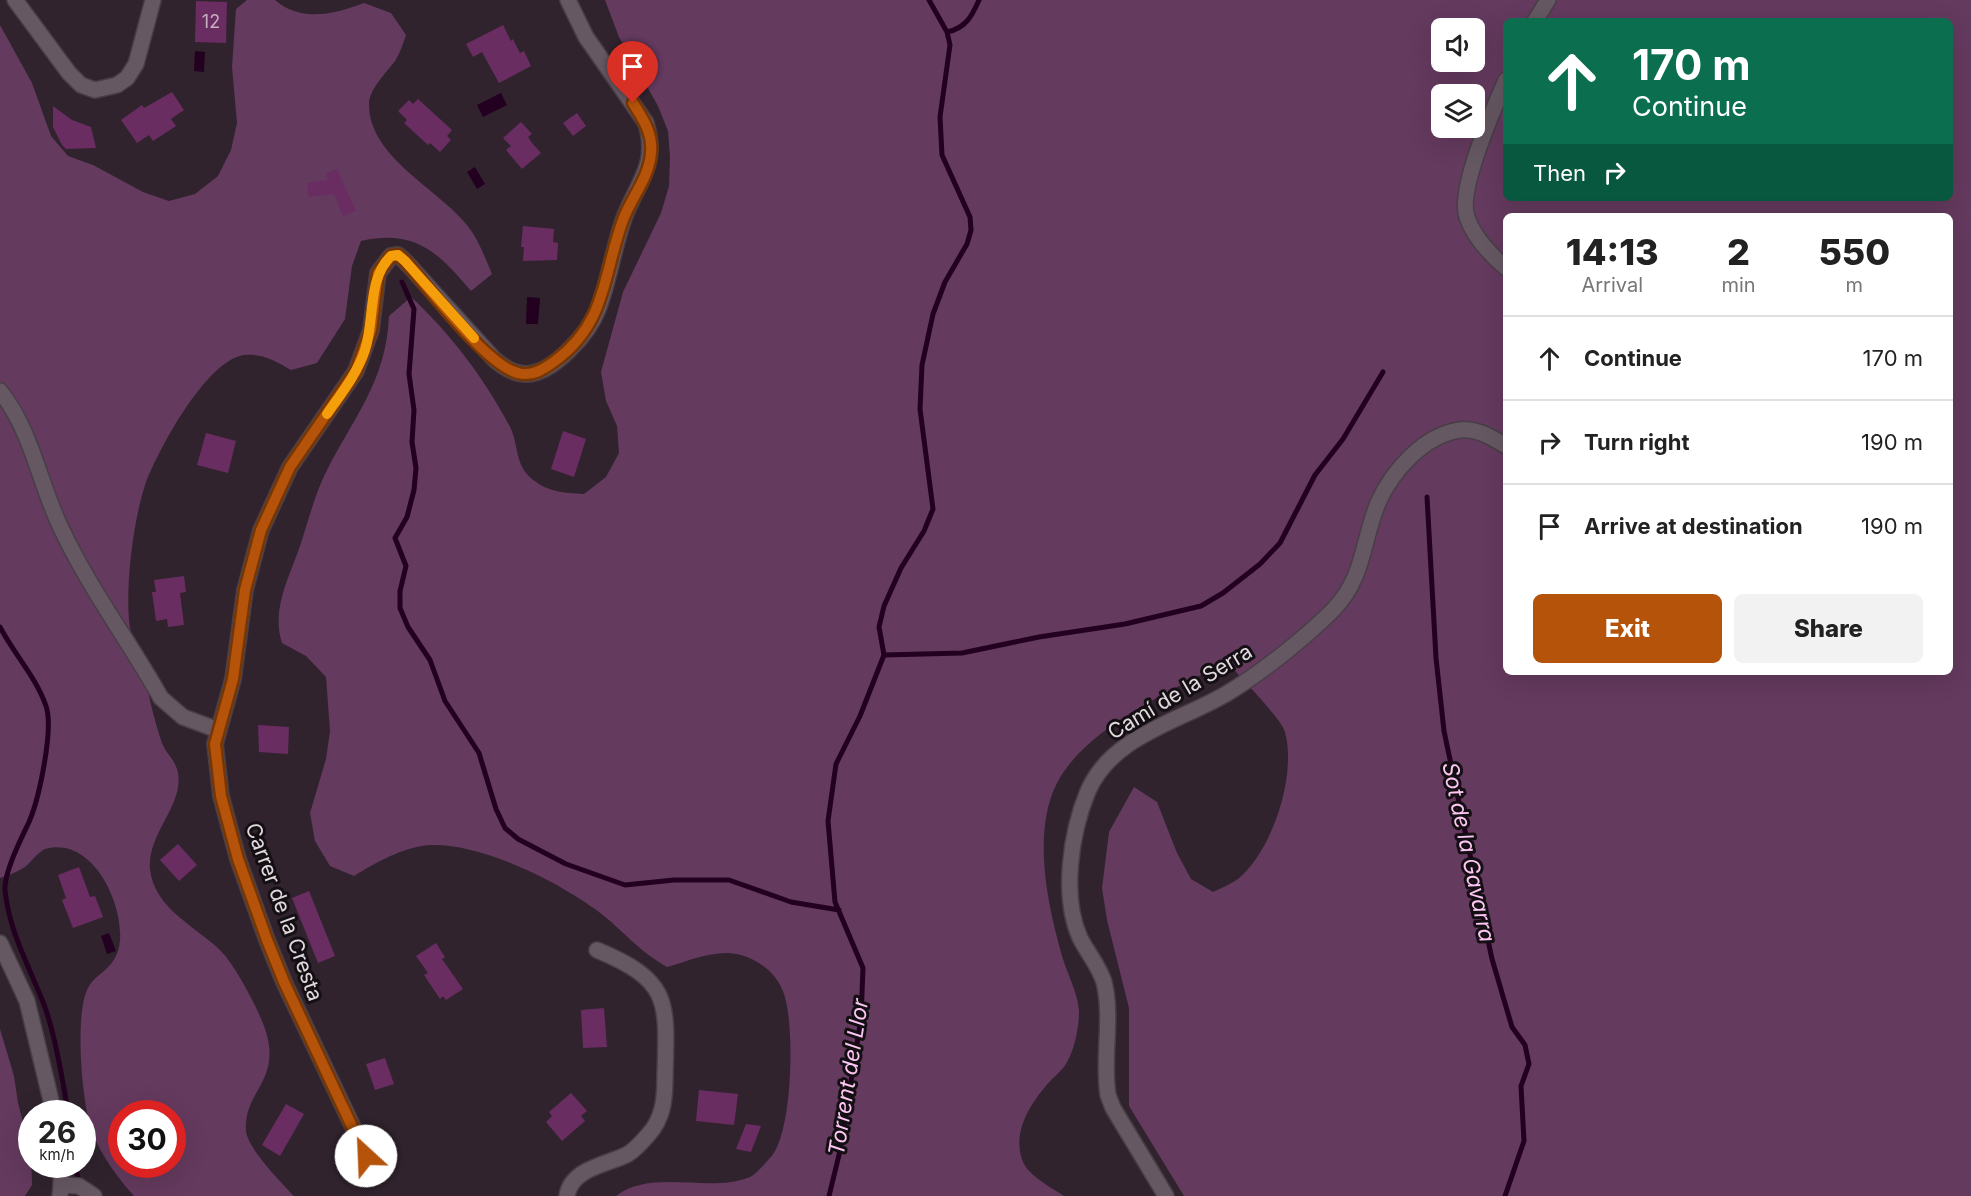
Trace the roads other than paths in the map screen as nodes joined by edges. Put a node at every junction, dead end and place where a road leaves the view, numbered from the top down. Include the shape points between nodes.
1 (15, 0) edge
2 (153, 0) edge
3 (568, 0) edge
4 (1548, 0) edge
5 (1537, 18) edge
6 (1503, 88) edge
7 (1503, 265) edge
8 (0, 391) edge
9 (1503, 444) edge
10 (218, 730) junction
11 (0, 943) edge
12 (597, 950) dead end
13 (51, 1100) edge
14 (372, 1167) dead end
15 (61, 1191) edge
16 (94, 1196) edge
17 (567, 1196) edge
18 (1166, 1196) edge

1 - 2 street via 69,73 81,85 95,90 117,85 127,78 136,64
3 - 10 street, Carrer de la Cresta via 586,37 646,123 651,138 649,168 623,220 597,312 565,354 538,372 517,373 494,359 398,255 385,262 378,273 371,330 356,371 290,467 261,530 245,590 233,679
4 - 5 street
6 - 7 street via 1464,200 1474,232
8 - 10 street via 23,429 60,527 161,698 183,717
9 - 18 street, Camí de la Serra via 1461,430 1444,434 1418,450 1378,502 1357,573 1333,610 1243,683 1142,735 1114,756 1089,790 1073,852 1071,900 1080,936 1103,981 1108,1095
10 - 14 street, Carrer de la Cresta via 215,744 221,796 242,869 284,982
11 - 13 street via 27,1001
12 - 17 street via 643,973 666,1010 664,1101 657,1124 635,1149 578,1176
15 - 16 street via 79,1186

